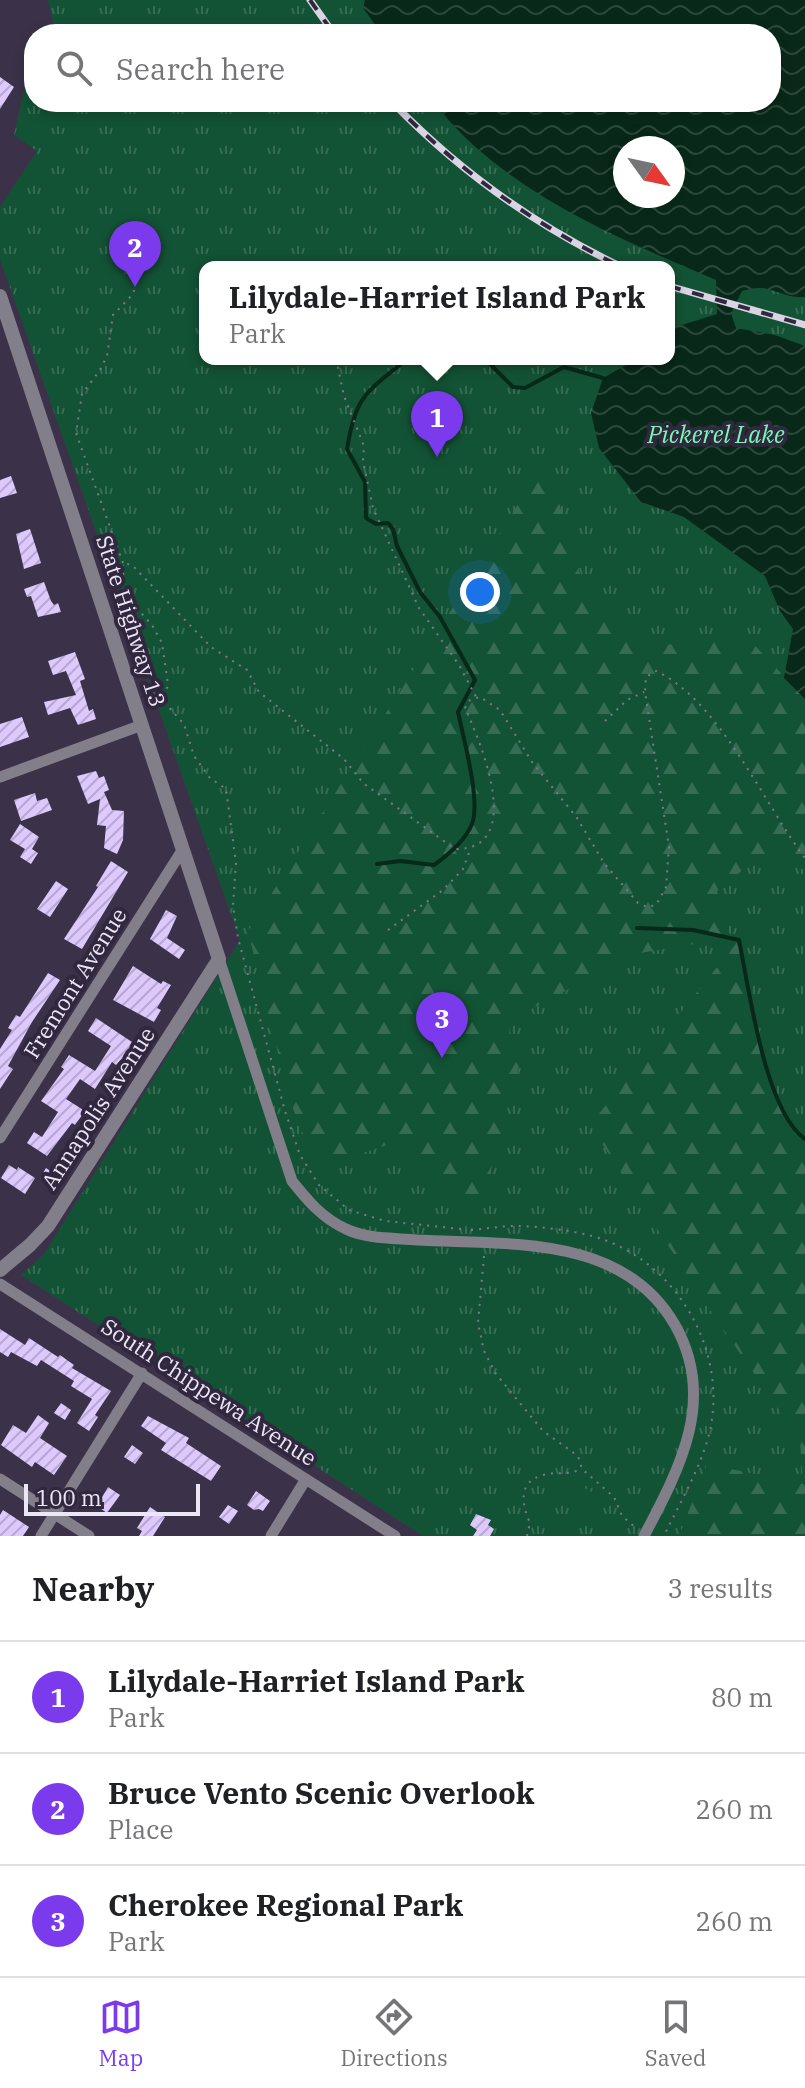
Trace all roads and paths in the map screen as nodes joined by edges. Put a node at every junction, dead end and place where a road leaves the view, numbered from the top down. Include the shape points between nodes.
1 (135, 287) dead end
2 (0, 296) edge
3 (337, 365) edge
4 (123, 563) junction
5 (645, 692) junction
6 (476, 698) junction
7 (605, 721) dead end
8 (142, 725) junction
9 (0, 777) edge
10 (183, 849) junction
11 (471, 849) junction
12 (805, 858) edge
13 (388, 930) dead end
14 (241, 952) dead end
15 (219, 959) junction
16 (0, 1138) edge
17 (484, 1255) dead end
18 (0, 1270) edge
19 (0, 1284) edge
20 (142, 1373) junction
21 (582, 1469) junction
22 (0, 1479) edge
23 (306, 1479) junction
24 (55, 1514) junction
25 (640, 1532) edge
26 (41, 1536) edge
27 (89, 1536) edge
28 (271, 1536) edge
29 (395, 1536) edge
30 (527, 1536) edge

1 - 4 path via 113,315 107,356 82,394 76,433
2 - 8 street, State Highway 13
3 - 6 path via 364,446 373,508 419,608
4 - 11 path via 132,565 211,647 247,670 259,692 344,759 363,783 455,849
4 - 14 path via 124,594 162,643 168,684 164,702 184,724 194,756 226,789
5 - 6 path via 669,847 666,887 656,905 647,907 604,863 500,710
5 - 7 path via 627,700
5 - 12 path via 646,677 656,671 693,699 759,783
6 - 11 path via 465,708 496,801 494,824
8 - 9 street
8 - 10 street, State Highway 13
10 - 15 street, State Highway 13
10 - 16 street, Fremont Avenue
11 - 13 path via 463,869 443,890
15 - 18 street, Annapolis Avenue via 54,1217
15 - 25 street via 292,1181 316,1211 348,1231 388,1238 572,1251 631,1275 666,1309 685,1343 695,1409 685,1448
17 - 21 path via 478,1323 484,1351 543,1431 578,1456
19 - 20 street, South Chippewa Avenue
20 - 23 street, South Chippewa Avenue
20 - 24 street
21 - 25 path via 614,1497 622,1516
21 - 30 path via 532,1480 523,1497 530,1523
22 - 24 street
23 - 28 street
23 - 29 street, South Chippewa Avenue
24 - 26 street
24 - 27 street

